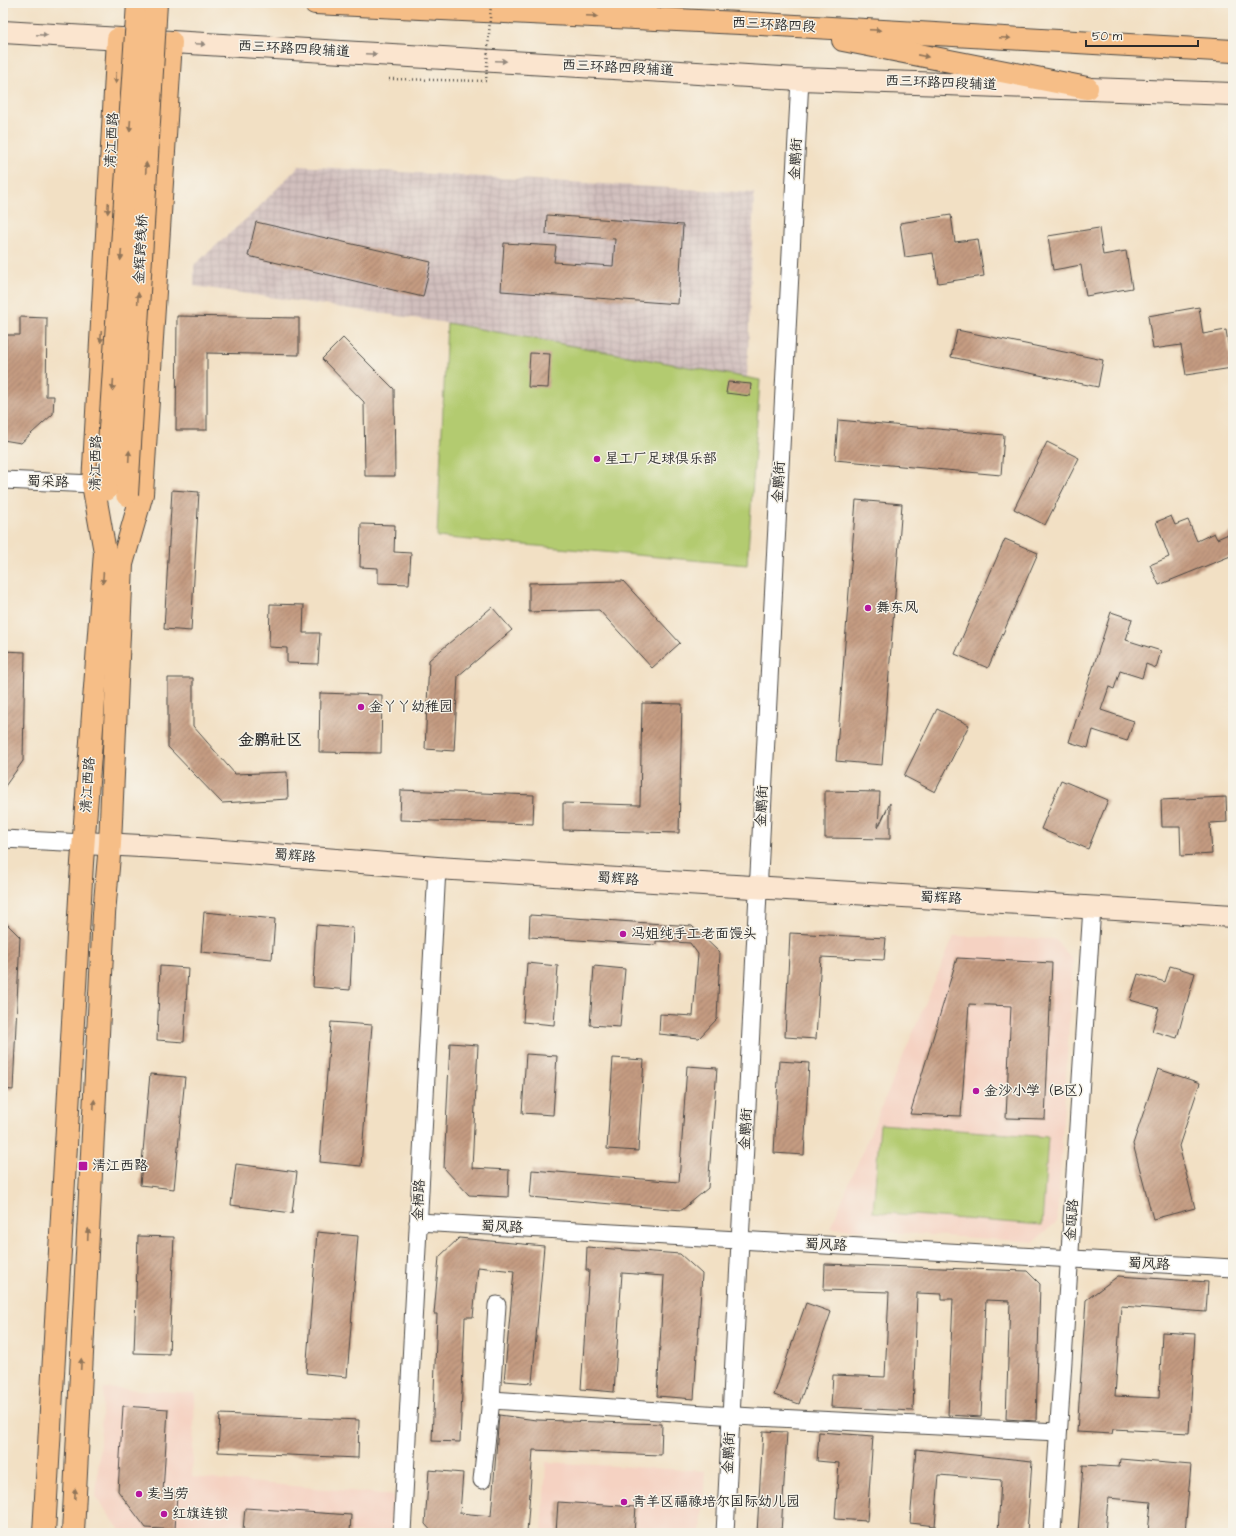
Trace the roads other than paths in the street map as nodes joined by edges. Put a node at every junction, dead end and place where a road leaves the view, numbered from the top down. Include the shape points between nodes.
1 (138, 3) edge
2 (156, 3) edge
3 (315, 3) edge
4 (761, 24) junction
5 (3, 32) edge
6 (118, 39) junction
7 (171, 42) junction
8 (1233, 51) edge
9 (800, 78) junction
10 (1087, 88) junction
11 (1233, 94) edge
12 (3, 480) edge
13 (108, 490) junction
14 (113, 558) junction
15 (3, 839) edge
16 (84, 843) junction
17 (110, 844) junction
18 (437, 868) junction
19 (758, 888) junction
20 (1092, 907) junction
21 (1233, 916) edge
22 (418, 1222) junction
23 (740, 1240) junction
24 (1069, 1259) junction
25 (1233, 1268) edge
26 (497, 1305) dead end
27 (491, 1400) junction
28 (731, 1416) junction
29 (1058, 1432) junction
30 (482, 1480) dead end
31 (44, 1533) edge
32 (73, 1533) edge
33 (402, 1533) edge
34 (725, 1533) edge
35 (1052, 1533) edge

1 -> 13 main road, 金辉跨线桥, bridge
13 -> 2 main road, 金辉跨线桥, bridge
3 -> 4 main road, 西三环路四段
4 -> 8 main road, 西三环路四段
4 -> 10 main road
5 -> 6 main road, 西三环路四段辅道
6 - 7 main road, 西三环路四段辅道
6 -> 13 main road, 清江西路
7 -> 9 main road, 西三环路四段辅道
7 - 14 main road, 清江西路 via 142,494
9 - 10 main road, 西三环路四段辅道
9 - 19 street, 金鹏街
10 - 11 main road, 西三环路四段辅道
12 - 13 street, 蜀采路
13 - 14 main road
14 -> 16 main road, 清江西路
14 - 17 main road, 清江西路
15 - 16 street, 蜀辉路
16 - 17 main road, 蜀辉路
16 - 31 main road, 清江西路
17 - 18 main road, 蜀辉路
32 -> 17 main road, 清江西路 via 104,914
18 - 19 main road, 蜀辉路
18 - 22 street, 金栖路
19 - 20 main road, 蜀辉路
19 - 23 street, 金鹏街
20 - 21 main road, 蜀辉路
20 - 24 street, 金瓯路
22 - 23 street, 蜀风路
22 - 33 street, 金栖路
23 - 24 street, 蜀风路
23 - 28 street, 金鹏街
24 - 25 street, 蜀风路
24 - 29 street, 金瓯路
26 - 27 street
27 - 28 street
27 - 30 street
28 - 29 street
28 - 34 street, 金鹏街
29 - 35 street, 金瓯路

